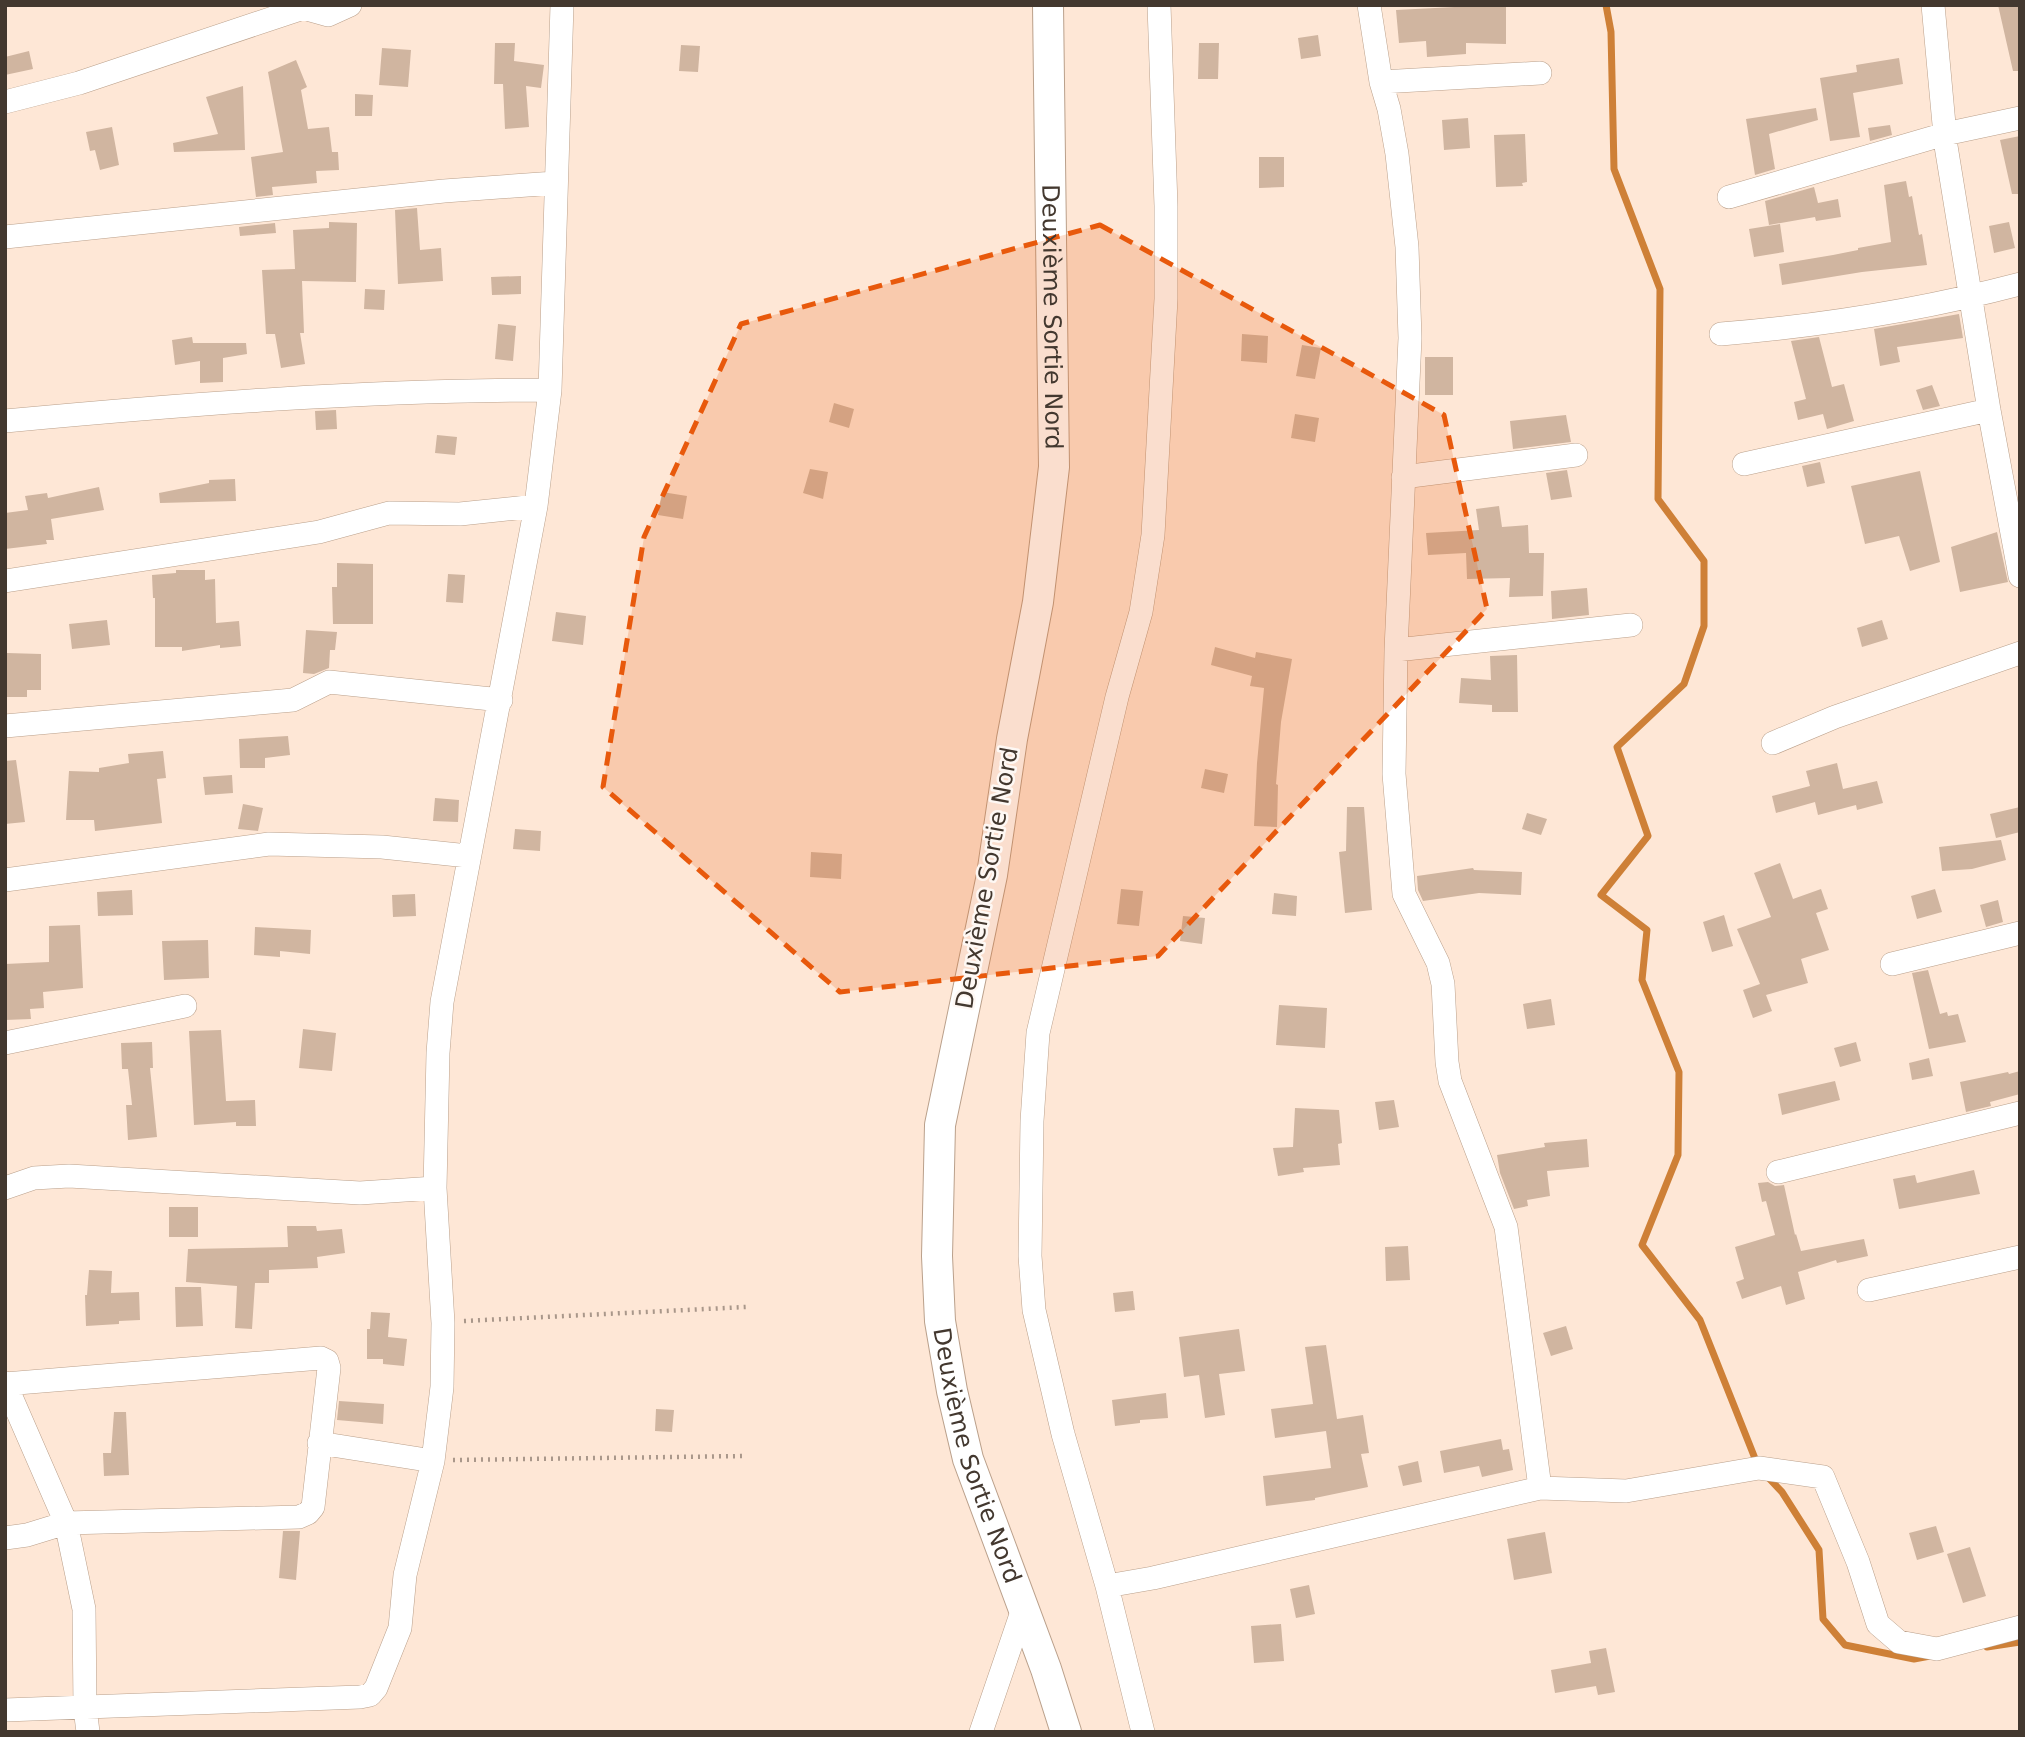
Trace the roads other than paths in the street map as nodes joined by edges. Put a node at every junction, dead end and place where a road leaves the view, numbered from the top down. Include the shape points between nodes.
1 (350, 5) edge
2 (562, 5) edge
3 (1048, 5) edge
4 (1159, 5) edge
5 (1369, 5) edge
6 (1933, 5) edge
7 (327, 10) edge
8 (1541, 73) dead end
9 (1381, 82) junction
10 (5, 102) edge
11 (2020, 118) edge
12 (1945, 134) junction
13 (555, 183) junction
14 (1729, 197) dead end
15 (5, 237) edge
16 (2020, 284) edge
17 (1971, 297) junction
18 (1721, 334) dead end
19 (550, 390) junction
20 (1989, 410) junction
21 (5, 421) edge
22 (1576, 455) dead end
23 (2010, 460) edge
24 (1744, 464) dead end
25 (1403, 477) junction
26 (537, 506) junction
27 (2020, 576) edge
28 (5, 581) edge
29 (1631, 625) dead end
30 (1396, 650) junction
31 (2020, 653) edge
32 (501, 700) junction
33 (5, 726) edge
34 (1773, 743) dead end
35 (468, 856) junction
36 (5, 880) edge
37 (2020, 933) edge
38 (1892, 964) dead end
39 (185, 1006) dead end
40 (5, 1042) edge
41 (2020, 1113) edge
42 (1778, 1172) dead end
43 (5, 1188) edge
44 (435, 1188) junction
45 (2020, 1257) edge
46 (1869, 1290) dead end
47 (5, 1384) edge
48 (319, 1443) junction
49 (433, 1461) junction
50 (1539, 1488) junction
51 (66, 1522) junction
52 (5, 1538) edge
53 (1108, 1586) junction
54 (1023, 1609) junction
55 (2020, 1627) edge
56 (85, 1708) junction
57 (5, 1710) edge
58 (88, 1732) edge
59 (981, 1732) edge
60 (1066, 1732) edge
61 (1143, 1732) edge

1 - 7 street
2 - 13 street
3 - 54 main road, Deuxième Sortie Nord via 1054,467 1038,602 992,875 940,1125 937,1256 940,1321 968,1459
4 - 53 street via 1166,286 1153,535 1141,612 1038,1033 1032,1121 1034,1310 1063,1434
5 - 9 street
6 - 12 street
7 - 10 street via 303,8 79,83
8 - 9 street
9 - 25 street via 1397,154 1407,247 1410,338
11 - 12 street
12 - 14 street
12 - 17 street
13 - 15 street
13 - 19 street
16 - 17 street
17 - 18 street via 1779,329
17 - 20 street
19 - 21 street via 262,399
19 - 26 street
20 - 23 street
20 - 24 street
22 - 25 street
23 - 27 street
25 - 30 street
26 - 28 street via 460,514 389,513 319,532
26 - 32 street
29 - 30 street
30 - 50 street via 1394,774 1404,894 1438,963 1450,1081 1506,1227
31 - 34 street via 1835,716
32 - 33 street via 330,682 293,700
32 - 35 street
35 - 36 street via 382,846 270,844
35 - 44 street via 442,1002
37 - 38 street
39 - 40 street
41 - 42 street
43 - 44 street via 34,1178 69,1176 360,1193
44 - 49 street via 443,1322 442,1387
45 - 46 street
47 - 48 street via 321,1358 330,1368
47 - 51 street
48 - 49 street
48 - 51 street via 313,1507 299,1517
49 - 56 street via 405,1575 400,1628 370,1695
50 - 53 street
50 - 55 street via 1626,1491 1759,1468 1823,1477 1878,1625 1899,1642 1937,1648
51 - 52 street
51 - 56 street via 84,1609
53 - 61 street
54 - 59 street
54 - 60 main road, Deuxième Sortie Nord
56 - 57 street
56 - 58 street

